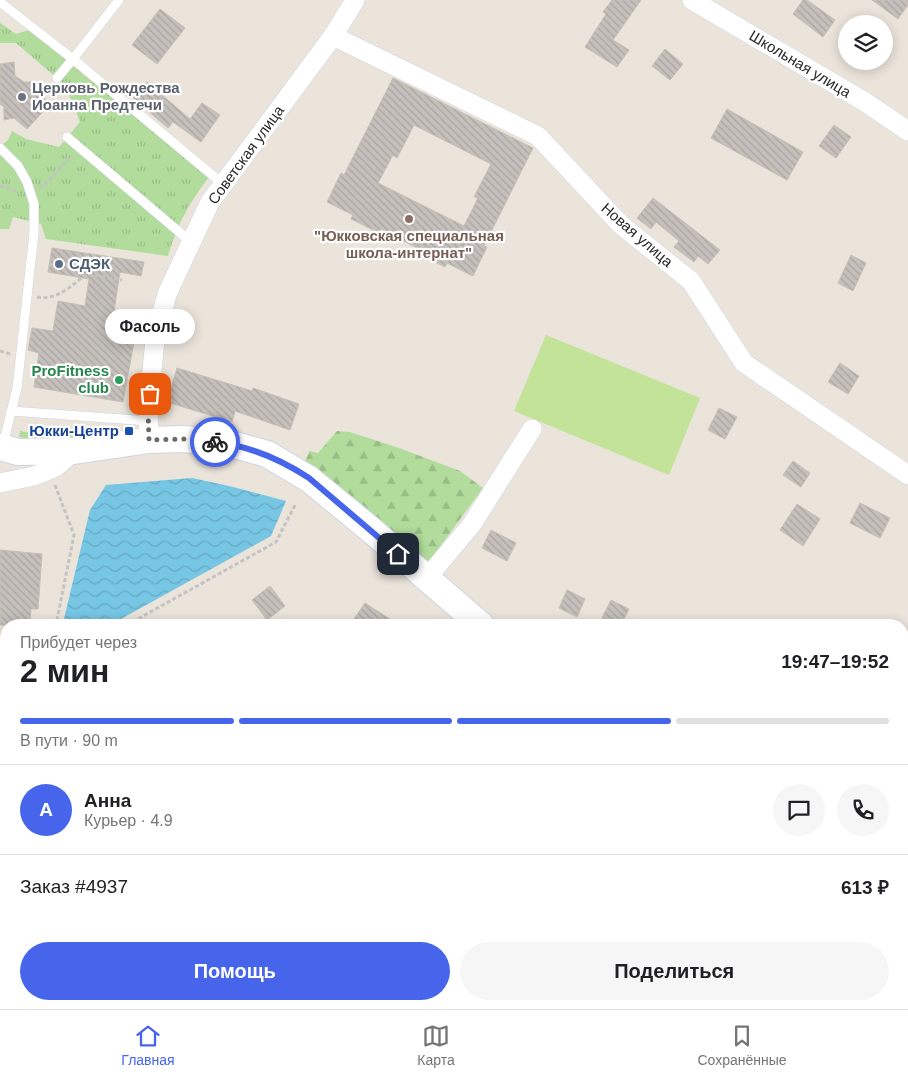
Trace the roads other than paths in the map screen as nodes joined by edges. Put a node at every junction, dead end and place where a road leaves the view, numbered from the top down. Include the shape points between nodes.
1 (120, 0) edge
2 (355, 0) edge
3 (692, 0) edge
4 (0, 2) edge
5 (0, 14) edge
6 (16, 15) junction
7 (333, 36) junction
8 (73, 59) junction
9 (57, 78) dead end
10 (908, 131) edge
11 (68, 138) dead end
12 (0, 148) edge
13 (223, 184) junction
14 (191, 242) junction
15 (11, 411) junction
16 (532, 429) dead end
17 (149, 431) junction
18 (1, 447) edge
19 (74, 451) junction
20 (908, 475) edge
21 (0, 483) edge
22 (427, 578) junction
23 (474, 619) edge

1 - 8 lane
2 - 7 street, Советская улица
3 - 10 street, Школьная улица
4 - 6 lane
5 - 6 lane
6 - 8 lane
7 - 13 street, Советская улица
7 - 20 street, Новая улица via 538,136 621,225 691,281 744,363
8 - 9 lane
8 - 13 lane
11 - 14 lane
12 - 15 lane via 18,166 34,204 34,233 17,388
13 - 14 street, Советская улица via 210,202
14 - 17 street, Советская улица via 167,294 155,340
15 - 17 lane
15 - 18 lane
16 - 22 street via 472,524
17 - 19 main road
17 - 22 main road via 184,439 228,443 267,454 309,478
18 - 19 main road via 18,452
19 - 21 street via 56,467 34,476
22 - 23 main road

